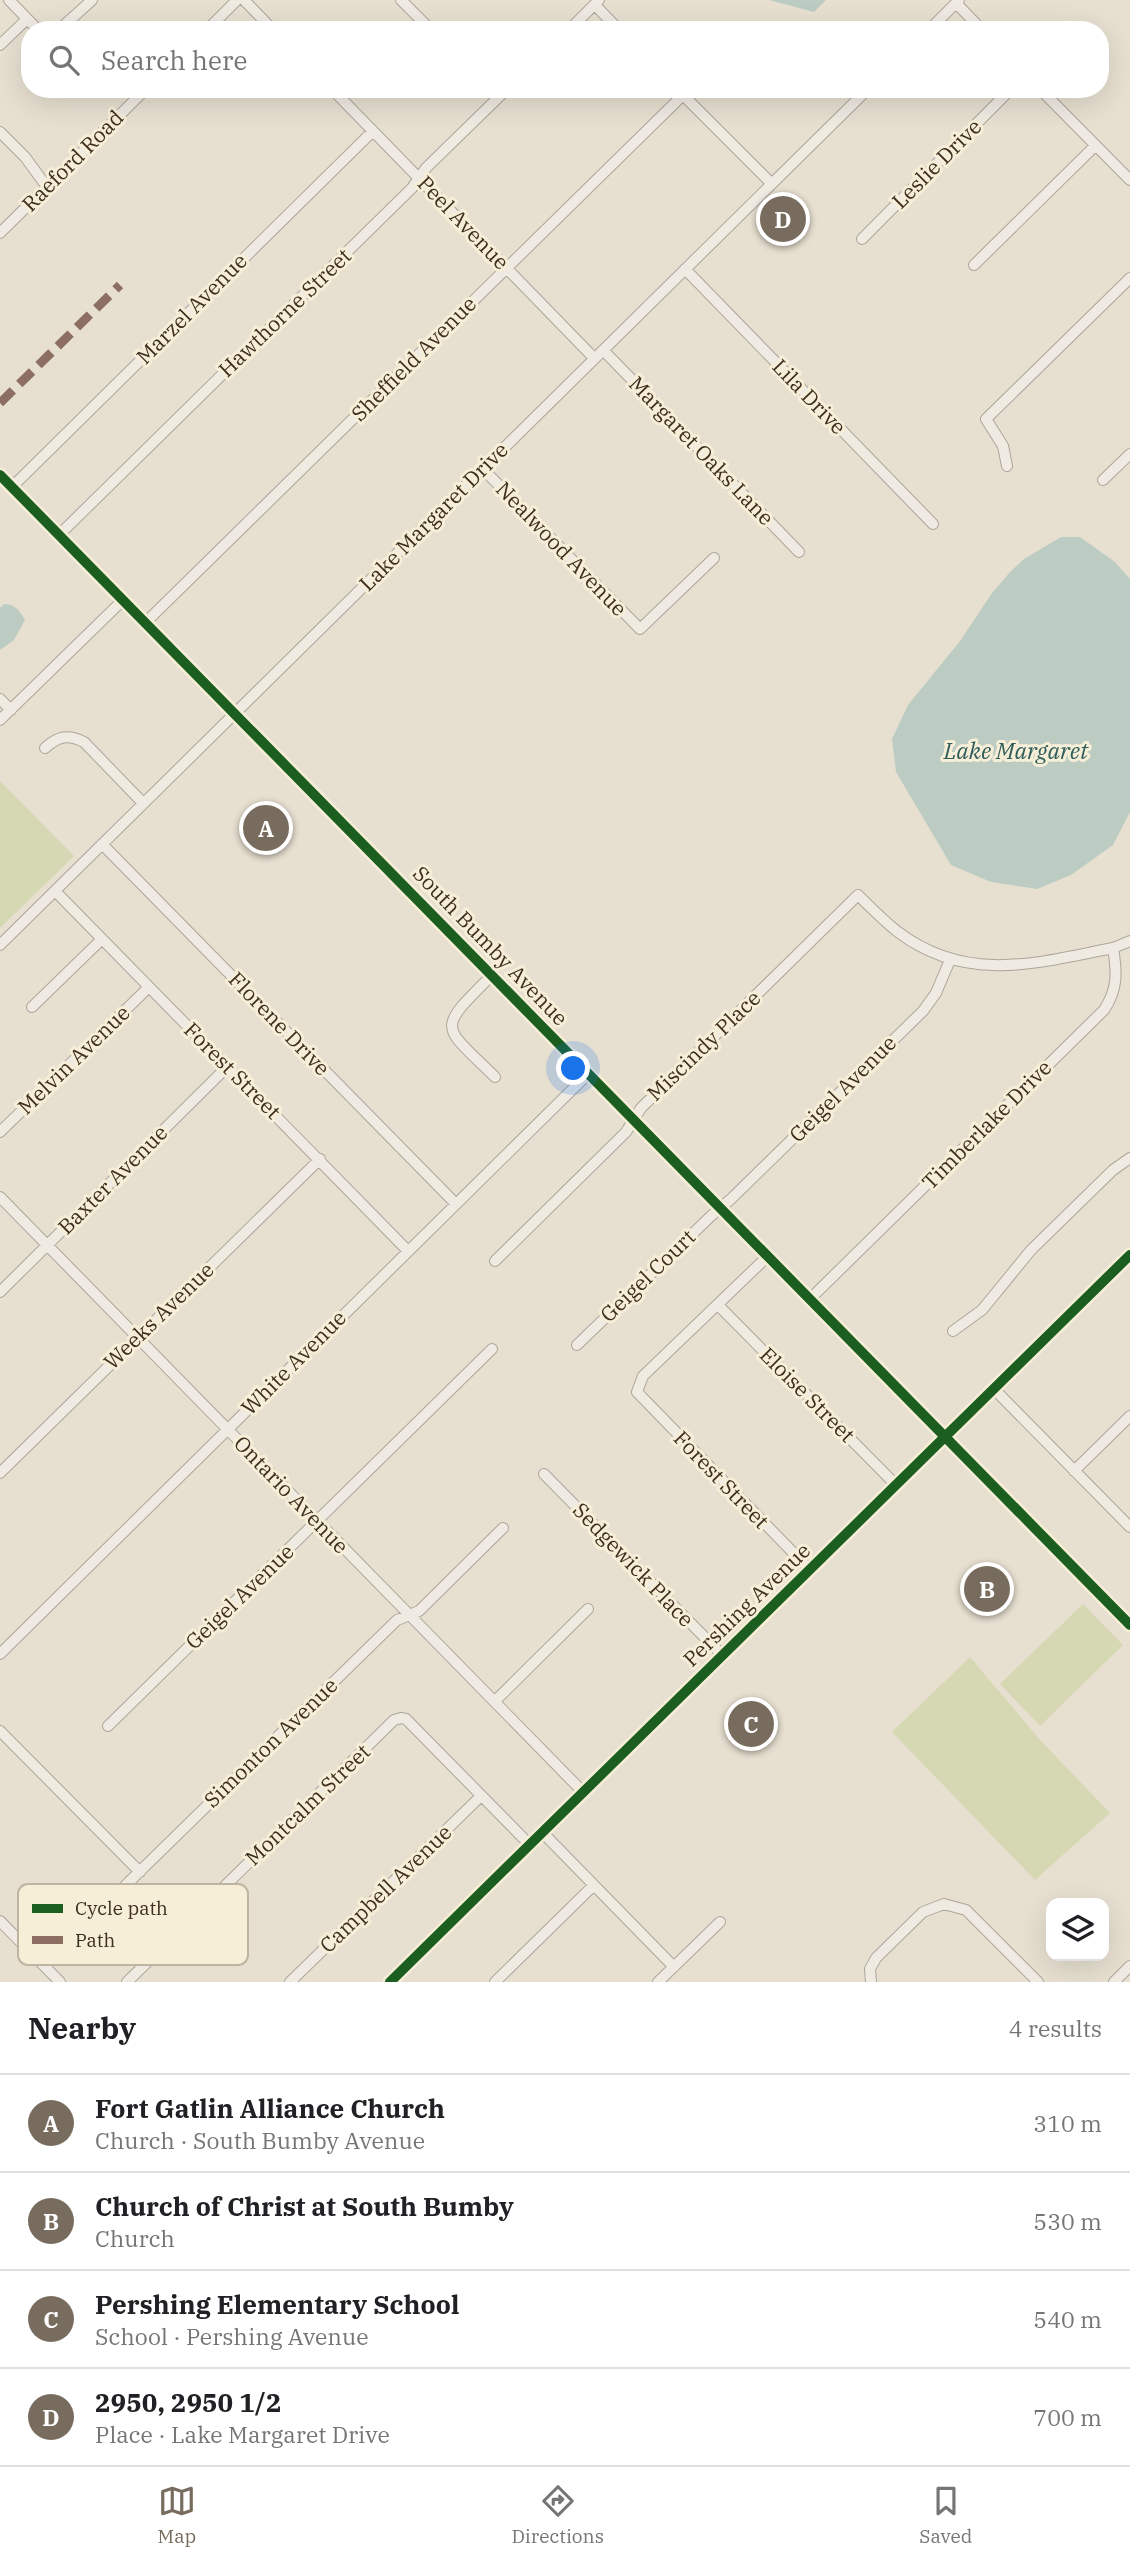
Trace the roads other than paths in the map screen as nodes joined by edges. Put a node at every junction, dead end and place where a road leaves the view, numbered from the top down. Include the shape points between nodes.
1 (9, 0) edge
2 (92, 0) edge
3 (237, 0) edge
4 (244, 0) edge
5 (401, 0) edge
6 (597, 2) edge
7 (958, 2) edge
8 (27, 19) edge
9 (69, 21) edge
10 (216, 21) edge
11 (265, 21) edge
12 (421, 21) edge
13 (578, 21) edge
14 (612, 21) edge
15 (938, 21) edge
16 (974, 21) edge
17 (21, 25) edge
18 (0, 45) edge
19 (137, 98) edge
20 (341, 98) edge
21 (498, 98) edge
22 (674, 98) edge
23 (686, 98) edge
24 (859, 98) edge
25 (1002, 98) edge
26 (1049, 98) edge
27 (373, 131) junction
28 (0, 132) edge
29 (1095, 146) junction
30 (419, 178) junction
31 (1130, 180) edge
32 (771, 183) junction
33 (47, 187) junction
34 (0, 233) edge
35 (862, 239) dead end
36 (974, 265) dead end
37 (506, 268) junction
38 (685, 269) junction
39 (1130, 278) edge
40 (598, 354) junction
41 (1130, 454) edge
42 (1007, 466) dead end
43 (482, 468) junction
44 (0, 475) edge
45 (1103, 480) dead end
46 (12, 487) junction
47 (933, 524) dead end
48 (59, 535) junction
49 (799, 552) dead end
50 (714, 558) dead end
51 (123, 600) junction
52 (145, 623) junction
53 (0, 699) edge
54 (11, 710) junction
55 (235, 713) junction
56 (0, 720) edge
57 (45, 748) dead end
58 (143, 803) junction
59 (102, 844) junction
60 (55, 891) junction
61 (102, 939) junction
62 (1130, 941) edge
63 (0, 945) edge
64 (1113, 948) junction
65 (950, 960) junction
66 (491, 976) junction
67 (149, 987) junction
68 (32, 1007) dead end
69 (227, 1067) junction
70 (588, 1074) junction
71 (495, 1077) dead end
72 (634, 1119) junction
73 (0, 1132) edge
74 (1130, 1158) edge
75 (320, 1159) junction
76 (0, 1197) edge
77 (456, 1204) junction
78 (721, 1208) junction
79 (47, 1245) junction
80 (408, 1251) junction
81 (1130, 1255) edge
82 (768, 1256) junction
83 (495, 1261) dead end
84 (0, 1292) edge
85 (810, 1300) junction
86 (718, 1305) junction
87 (953, 1331) dead end
88 (137, 1337) junction
89 (577, 1345) dead end
90 (492, 1349) dead end
91 (994, 1388) junction
92 (1130, 1416) edge
93 (228, 1429) junction
94 (945, 1437) junction
95 (1074, 1471) junction
96 (0, 1473) edge
97 (544, 1474) dead end
98 (896, 1486) junction
99 (317, 1521) junction
100 (1130, 1527) edge
101 (503, 1528) dead end
102 (810, 1570) junction
103 (587, 1609) dead end
104 (409, 1615) junction
105 (1130, 1625) edge
106 (0, 1654) edge
107 (723, 1656) junction
108 (495, 1701) junction
109 (108, 1726) dead end
110 (0, 1731) edge
111 (583, 1792) junction
112 (481, 1796) junction
113 (542, 1832) junction
114 (530, 1845) junction
115 (140, 1872) junction
116 (128, 1884) edge
117 (227, 1884) edge
118 (594, 1885) junction
119 (0, 1920) edge
120 (720, 1922) dead end
121 (18, 1938) edge
122 (44, 1965) edge
123 (144, 1965) edge
124 (1130, 1966) edge
125 (674, 1967) junction
126 (60, 1982) edge
127 (127, 1982) edge
128 (290, 1982) edge
129 (390, 1982) edge
130 (495, 1982) edge
131 (658, 1982) edge
132 (871, 1982) edge
133 (1038, 1982) edge
134 (1114, 1982) edge

1 - 8 street
2 - 9 street
3 - 10 street
4 - 11 street
5 - 12 street
6 - 13 street
6 - 14 street
7 - 15 street
7 - 16 street
17 - 18 street
19 - 33 street, Raeford Road
20 - 27 street, Peel Avenue
21 - 30 street, Hawthorne Street
22 - 37 street, Sheffield Avenue
23 - 32 street
24 - 32 street, Lake Margaret Drive
25 - 35 street, Leslie Drive
26 - 29 street
27 - 30 street, Peel Avenue
27 - 46 street, Marzel Avenue
28 - 33 street
29 - 31 street
29 - 36 street
30 - 37 street, Peel Avenue
30 - 48 street, Hawthorne Street
32 - 38 street, Lake Margaret Drive
33 - 34 street, Raeford Road
37 - 40 street, Peel Avenue
37 - 52 street, Sheffield Avenue
38 - 40 street, Lake Margaret Drive
38 - 47 street, Lila Drive
39 - 42 street via 986,419 1003,446
40 - 43 street, Lake Margaret Drive
40 - 49 street, Margaret Oaks Lane
41 - 45 street
43 - 50 street, Nealwood Avenue via 640,629
43 - 55 street, Lake Margaret Drive
44 - 46 street, South Bumby Avenue
46 - 48 street, South Bumby Avenue
48 - 51 street, South Bumby Avenue
51 - 52 street, South Bumby Avenue
51 - 54 street
52 - 55 street, South Bumby Avenue
53 - 54 street
54 - 56 street
55 - 58 street, Lake Margaret Drive
55 - 66 street, South Bumby Avenue
57 - 58 street via 63,736 74,737
58 - 59 street, Lake Margaret Drive
59 - 60 street, Lake Margaret Drive
59 - 77 street, Florene Drive
60 - 61 street, Forest Street
60 - 63 street, Lake Margaret Drive
61 - 67 street, Forest Street
61 - 68 street
62 - 64 street
64 - 65 street via 1005,966
64 - 85 street, Timberlake Drive via 1115,987 1104,1010
65 - 72 street, Miscindy Place via 900,933 858,895
65 - 78 street, Geigel Avenue via 923,1011
66 - 70 street, South Bumby Avenue
66 - 71 street via 457,1010 451,1025 453,1034
67 - 69 street, Forest Street
67 - 73 street, Melvin Avenue
69 - 75 street, Forest Street
69 - 79 street, Baxter Avenue
70 - 72 street, South Bumby Avenue
70 - 77 street, White Avenue
72 - 78 street, South Bumby Avenue
72 - 83 street, Miscindy Place
74 - 87 street via 1031,1250 982,1310
75 - 80 street, Forest Street
75 - 88 street, Weeks Avenue
76 - 79 street, Ontario Avenue
77 - 80 street, White Avenue
78 - 82 street, South Bumby Avenue
78 - 89 street, Geigel Court
79 - 84 street, Baxter Avenue
79 - 88 street, Ontario Avenue
80 - 93 street, White Avenue
81 - 91 street, Pershing Avenue
82 - 85 street, South Bumby Avenue
82 - 86 street
85 - 94 street, South Bumby Avenue
86 - 98 street, Eloise Street
86 - 102 street, Forest Street via 643,1376 640,1397
88 - 93 street, Ontario Avenue
88 - 96 street, Weeks Avenue
90 - 99 street, Geigel Avenue
91 - 94 street, Pershing Avenue
91 - 95 street
92 - 95 street
93 - 99 street, Ontario Avenue
93 - 106 street, White Avenue
94 - 98 street, Pershing Avenue
94 - 105 street, South Bumby Avenue
95 - 100 street
97 - 107 street, Sedgewick Place
98 - 102 street, Pershing Avenue
99 - 104 street, Ontario Avenue
99 - 109 street, Geigel Avenue
101 - 104 street, Simonton Avenue via 419,1611
102 - 107 street, Pershing Avenue
103 - 108 street
104 - 108 street, Ontario Avenue
104 - 115 street, Simonton Avenue via 397,1620
107 - 111 street, Pershing Avenue
108 - 111 street, Ontario Avenue
110 - 115 street
111 - 113 street, Pershing Avenue
112 - 114 street
112 - 117 street, Montcalm Street via 406,1719 394,1720
112 - 128 street, Campbell Avenue
113 - 114 street, Pershing Avenue
113 - 118 street
114 - 129 street, Pershing Avenue
115 - 116 street, Simonton Avenue
118 - 125 street
118 - 130 street
119 - 121 street
120 - 125 street
122 - 126 street
123 - 127 street, Montcalm Street
124 - 134 street
125 - 131 street
132 - 133 street via 870,1969 876,1958 923,1912 944,1904 966,1910

